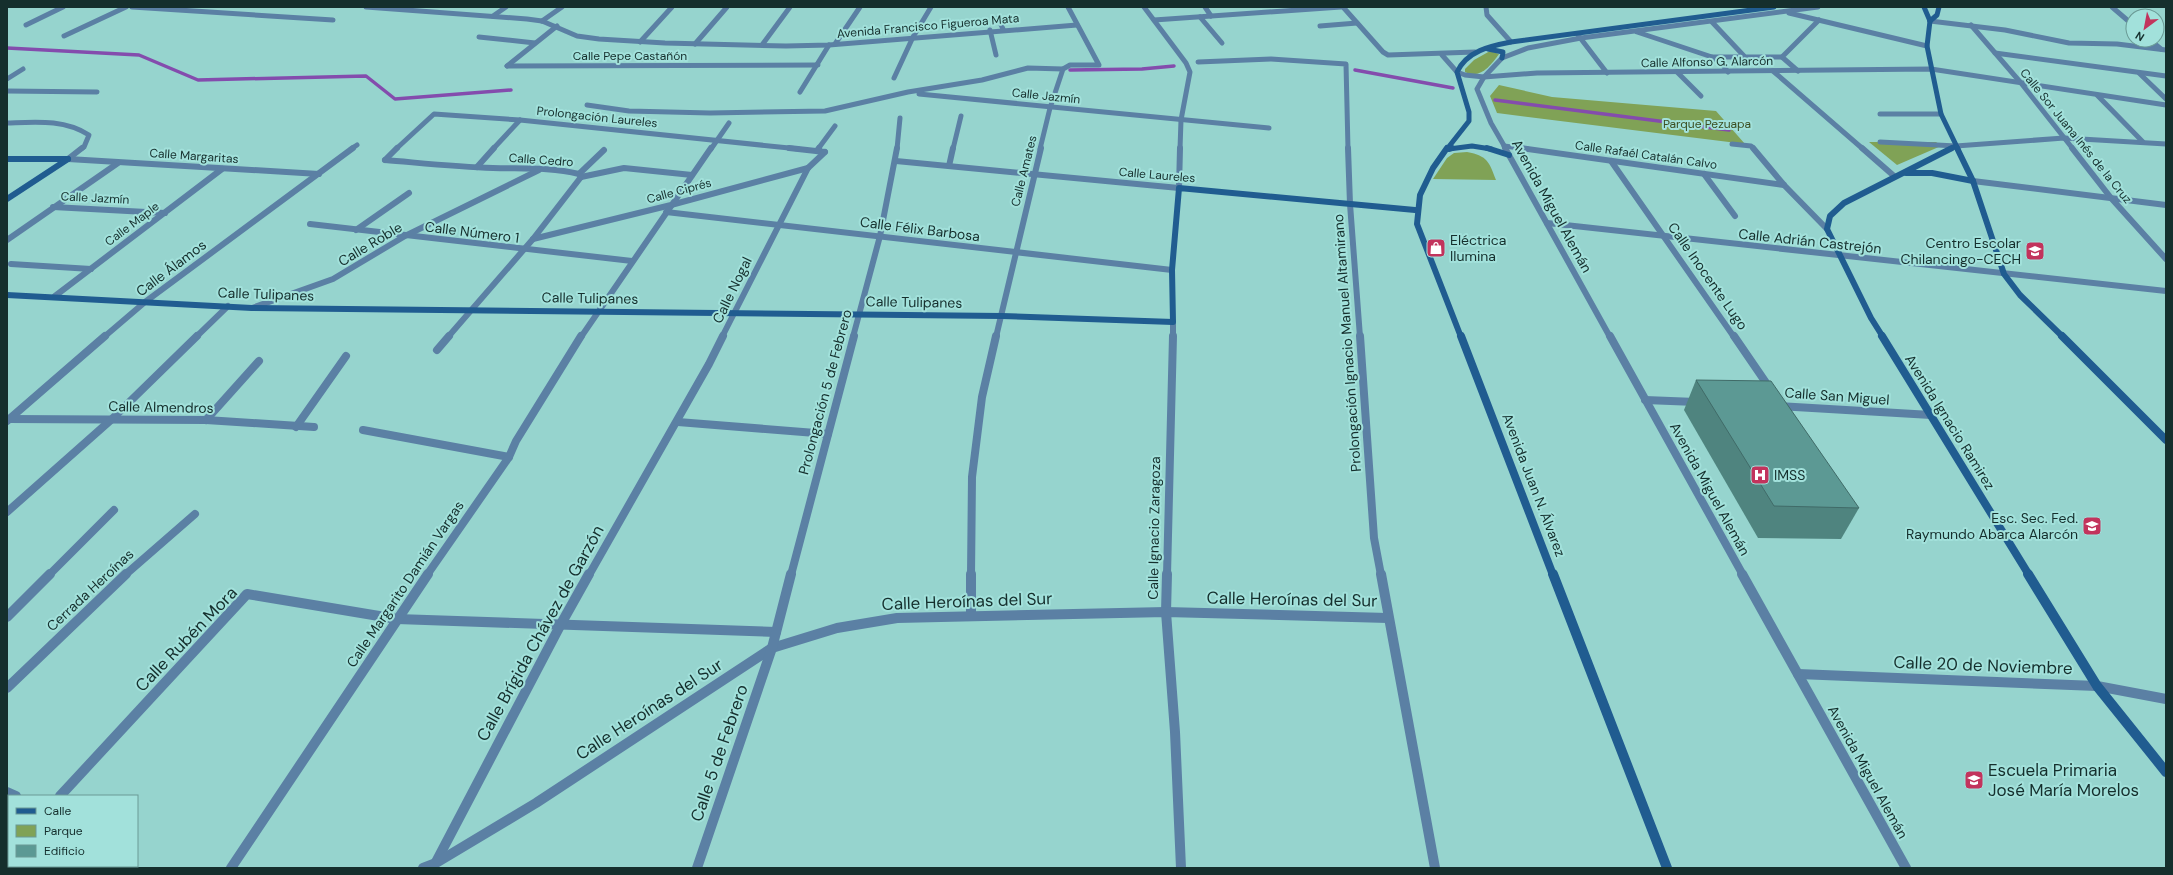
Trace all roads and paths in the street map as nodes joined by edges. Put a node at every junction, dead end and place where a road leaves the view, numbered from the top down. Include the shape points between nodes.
1 (63, 7) edge
2 (126, 7) edge
3 (132, 7) edge
4 (229, 7) edge
5 (366, 7) edge
6 (446, 7) edge
7 (506, 7) edge
8 (562, 7) edge
9 (672, 7) edge
10 (727, 7) edge
11 (790, 7) edge
12 (860, 7) edge
13 (931, 7) edge
14 (1068, 7) edge
15 (1144, 7) edge
16 (1205, 7) edge
17 (1342, 7) edge
18 (1486, 7) edge
19 (1774, 7) edge
20 (1818, 7) edge
21 (1924, 7) edge
22 (1939, 7) edge
23 (2112, 7) edge
24 (161, 8) edge
25 (391, 8) edge
26 (217, 12) junction
27 (438, 12) junction
28 (1784, 12) junction
29 (493, 16) junction
30 (1211, 16) junction
31 (1200, 17) junction
32 (998, 18) dead end
33 (2125, 18) edge
34 (333, 20) dead end
35 (542, 20) junction
36 (1154, 20) junction
37 (1819, 20) junction
38 (1930, 21) junction
39 (1712, 22) junction
40 (1357, 23) junction
41 (26, 25) dead end
42 (1077, 25) junction
43 (1971, 25) junction
44 (556, 26) junction
45 (1320, 26) dead end
46 (1003, 29) junction
47 (990, 30) junction
48 (1635, 32) junction
49 (1576, 34) junction
50 (64, 36) dead end
51 (479, 37) dead end
52 (913, 37) junction
53 (1581, 38) junction
54 (640, 42) junction
55 (1511, 42) junction
56 (535, 43) junction
57 (1222, 43) dead end
58 (695, 44) junction
59 (762, 45) junction
60 (832, 45) junction
61 (1926, 46) junction
62 (1484, 48) junction
63 (2164, 50) edge
64 (1475, 52) junction
65 (1996, 54) junction
66 (996, 55) dead end
67 (1442, 55) junction
68 (1744, 56) junction
69 (1782, 56) junction
70 (1712, 57) junction
71 (1502, 58) junction
72 (1198, 62) dead end
73 (818, 65) junction
74 (1063, 68) junction
75 (23, 69) dead end
76 (1931, 69) junction
77 (1773, 71) junction
78 (1798, 71) junction
79 (1457, 72) junction
80 (1607, 72) junction
81 (1677, 72) junction
82 (1728, 72) junction
83 (2139, 73) junction
84 (2166, 76) edge
85 (1484, 77) junction
86 (894, 78) dead end
87 (7, 79) edge
88 (2021, 83) junction
89 (7, 91) edge
90 (97, 92) dead end
91 (800, 92) dead end
92 (908, 92) junction
93 (2098, 95) junction
94 (1701, 96) dead end
95 (2166, 99) edge
96 (587, 105) dead end
97 (2166, 105) edge
98 (1050, 108) junction
99 (1880, 114) dead end
100 (1941, 114) junction
101 (961, 116) dead end
102 (900, 118) dead end
103 (520, 120) junction
104 (1181, 120) junction
105 (7, 123) edge
106 (729, 123) dead end
107 (835, 126) dead end
108 (1269, 128) dead end
109 (2064, 138) junction
110 (716, 140) junction
111 (1880, 142) dead end
112 (2143, 142) junction
113 (1732, 144) dead end
114 (2166, 144) edge
115 (357, 145) dead end
116 (1504, 146) junction
117 (1956, 146) junction
118 (1448, 149) junction
119 (604, 150) dead end
120 (817, 151) junction
121 (825, 152) joint
122 (1509, 155) junction
123 (7, 159) edge
124 (68, 159) junction
125 (385, 160) joint
126 (896, 161) junction
127 (1611, 161) junction
128 (118, 163) junction
129 (949, 166) junction
130 (477, 167) junction
131 (808, 168) junction
132 (222, 169) junction
133 (539, 170) junction
134 (319, 174) junction
135 (1035, 174) junction
136 (1704, 174) junction
137 (692, 175) junction
138 (1898, 175) junction
139 (580, 176) junction
140 (1973, 181) junction
141 (1784, 185) junction
142 (1179, 188) junction
143 (409, 193) dead end
144 (8, 197) edge
145 (2111, 198) junction
146 (1350, 204) junction
147 (671, 205) junction
148 (2166, 205) edge
149 (54, 207) junction
150 (1416, 210) junction
151 (666, 212) junction
152 (165, 213) junction
153 (1735, 216) dead end
154 (1547, 223) junction
155 (310, 224) dead end
156 (778, 224) junction
157 (1827, 229) junction
158 (356, 230) junction
159 (405, 236) junction
160 (880, 236) junction
161 (1664, 236) junction
162 (533, 239) junction
163 (7, 240) edge
164 (523, 250) junction
165 (1016, 252) junction
166 (1841, 256) junction
167 (2166, 259) edge
168 (632, 262) junction
169 (11, 264) dead end
170 (91, 269) junction
171 (1172, 270) junction
172 (2004, 274) junction
173 (2166, 291) edge
174 (7, 295) edge
175 (55, 296) junction
176 (145, 302) junction
177 (228, 306) junction
178 (252, 308) junction
179 (471, 310) junction
180 (596, 311) junction
181 (736, 313) junction
182 (859, 314) junction
183 (1002, 316) junction
184 (1173, 322) junction
185 (437, 350) dead end
186 (346, 356) dead end
187 (259, 361) dead end
188 (1645, 400) junction
189 (1706, 402) edge
190 (1767, 405) edge
191 (1783, 406) junction
192 (1931, 415) junction
193 (112, 419) junction
194 (8, 420) edge
195 (206, 420) junction
196 (678, 422) junction
197 (296, 426) junction
198 (314, 427) dead end
199 (363, 430) dead end
200 (828, 434) junction
201 (2166, 440) edge
202 (509, 457) junction
203 (114, 510) dead end
204 (7, 512) edge
205 (195, 514) dead end
206 (1166, 612) junction
207 (971, 616) junction
208 (7, 617) edge
209 (1388, 618) junction
210 (397, 619) junction
211 (561, 624) junction
212 (776, 632) junction
213 (772, 648) junction
214 (1798, 674) junction
215 (2097, 686) junction
216 (7, 688) edge
217 (2166, 698) edge
218 (2166, 772) edge
219 (61, 795) edge
220 (436, 863) junction
221 (231, 868) edge
222 (423, 868) edge
223 (697, 868) edge
224 (1181, 868) edge
225 (1435, 868) edge
226 (1667, 868) edge
227 (1906, 868) edge

1 - 41 street
2 - 50 street
3 - 24 street
4 - 26 street
5 - 25 street
6 - 27 street
7 - 29 street
8 - 35 street
9 - 54 street
10 - 58 street
11 - 59 street
12 - 60 street
13 - 52 street
14 - 42 street
15 - 36 street
16 - 30 street
17 - 30 street
17 - 40 street
18 - 55 street via 1487,15
19 - 49 main road
20 - 28 street
21 - 38 main road
22 - 38 main road via 1937,15
23 - 33 street
24 - 26 street
25 - 27 street
26 - 34 street
27 - 29 street
28 - 37 street
28 - 39 street
29 - 35 street
30 - 31 street
31 - 36 street
31 - 57 street
32 - 46 street
35 - 44 street
36 - 104 street via 1190,72
37 - 61 street
37 - 69 street
38 - 43 street
38 - 61 main road
39 - 48 street
39 - 68 street
40 - 45 street
40 - 67 street via 1388,55
42 - 46 street, Avenida Francisco Figueroa Mata
42 - 74 street via 1099,65
43 - 63 street via 2069,43 2117,44
43 - 65 street, Calle Sor Juana Inés de la Cruz
44 - 54 street via 577,36
44 - 56 street, Calle Pepe Castañón
46 - 47 street, Avenida Francisco Figueroa Mata
47 - 52 street, Avenida Francisco Figueroa Mata
47 - 66 street
48 - 53 street
48 - 70 street
49 - 53 street
49 - 55 main road
51 - 56 street
52 - 60 street, Avenida Francisco Figueroa Mata
52 - 86 street
53 - 71 street via 1528,48
53 - 80 street
54 - 58 street
55 - 62 main road
56 - 73 street, Calle Pepe Castañón via 507,66
58 - 59 street
59 - 60 street
60 - 73 street, Avenida Francisco Figueroa Mata
61 - 76 main road
62 - 64 main road
62 - 71 main road via 1503,52
64 - 67 street
64 - 79 main road
65 - 83 street
65 - 88 street, Calle Sor Juana Inés de la Cruz
67 - 79 street
68 - 69 street
68 - 70 street
69 - 78 street
70 - 82 street
71 - 85 street
72 - 146 street, Prolongación Ignacio Manuel Altamirano via 1271,59 1346,64
73 - 91 street, Avenida Francisco Figueroa Mata
74 - 92 street via 1028,68 982,80
74 - 98 street, Calle Amates
75 - 87 street
76 - 78 street, Calle Alfonso G. Alarcón
76 - 88 street, Calle Alfonso G. Alarcón
76 - 100 main road
77 - 78 street, Calle Alfonso G. Alarcón
77 - 82 street, Calle Alfonso G. Alarcón
77 - 138 street
79 - 85 street, Calle Alfonso G. Alarcón
79 - 118 main road, Avenida Juan N. Álvarez via 1469,112 1469,121
80 - 81 street, Calle Alfonso G. Alarcón
80 - 85 street, Calle Alfonso G. Alarcón
81 - 82 street, Calle Alfonso G. Alarcón
81 - 94 street
83 - 84 street
83 - 95 street
85 - 116 street, Avenida Miguel Alemán via 1477,89
88 - 93 street, Calle Alfonso G. Alarcón
88 - 109 street, Calle Sor Juana Inés de la Cruz
89 - 90 street
92 - 96 street via 825,111 629,111
92 - 98 street, Calle Jazmín
93 - 97 street, Calle Alfonso G. Alarcón
93 - 112 street
98 - 104 street, Calle Jazmín
98 - 135 street, Calle Amates
99 - 100 street
100 - 117 main road
101 - 129 street
102 - 126 street, Prolongación 5 de Febrero
103 - 110 street, Prolongación Laureles
103 - 125 street, Prolongación Laureles via 434,114
103 - 130 street
104 - 108 street, Calle Jazmín
104 - 142 street
105 - 124 street via 59,122 80,128 89,135 84,147
106 - 110 street, Calle Margarito Damián Vargas
107 - 120 street
109 - 112 street
109 - 117 street
109 - 145 street, Calle Sor Juana Inés de la Cruz
110 - 120 street, Prolongación Laureles
110 - 137 street, Calle Margarito Damián Vargas
111 - 117 street
112 - 114 street
113 - 141 street via 1751,146
115 - 134 street, Calle Álamos
116 - 122 street, Avenida Miguel Alemán
116 - 127 street, Calle Rafaél Catalán Calvo
117 - 138 main road
117 - 140 main road
118 - 122 main road via 1475,145
118 - 150 main road, Avenida Juan N. Álvarez via 1424,180
119 - 139 street
120 - 121 street, Prolongación Laureles
121 - 131 street, Calle Ciprés
122 - 154 street, Avenida Miguel Alemán
123 - 124 main road
124 - 128 street, Calle Margaritas
124 - 144 main road
125 - 130 street, Calle Cedro
126 - 129 street, Calle Laureles
126 - 160 street, Prolongación 5 de Febrero
127 - 136 street, Calle Rafaél Catalán Calvo
127 - 161 street, Calle Inocente Lugo
128 - 132 street, Calle Margaritas
128 - 149 street, Calle Jazmín
129 - 135 street, Calle Laureles
130 - 133 street, Calle Cedro
131 - 147 street, Calle Ciprés
131 - 156 street, Calle Nogal
132 - 134 street, Calle Margaritas
132 - 152 street, Calle Maple
133 - 139 street, Calle Cedro via 568,171
133 - 159 street, Calle Roble
134 - 176 street, Calle Álamos
135 - 142 street, Calle Laureles
135 - 165 street, Calle Amates
136 - 141 street, Calle Rafaél Catalán Calvo
136 - 153 street
137 - 139 street, Calle Cedro via 624,168
137 - 147 street, Calle Margarito Damián Vargas
138 - 140 main road via 1932,173
138 - 157 main road via 1844,204 1830,216
139 - 162 street
140 - 145 street
140 - 172 main road
141 - 157 street
142 - 146 main road, Calle Laureles
142 - 171 main road, Calle Ignacio Zaragoza
143 - 158 street
145 - 148 street
145 - 167 street, Calle Sor Juana Inés de la Cruz
146 - 150 main road, Calle Laureles
146 - 209 street, Prolongación Ignacio Manuel Altamirano via 1374,538
147 - 151 street, Calle Margarito Damián Vargas
147 - 162 street, Calle Ciprés
149 - 152 street, Calle Jazmín
149 - 163 street
150 - 226 main road, Avenida Juan N. Álvarez via 1417,224
151 - 156 street, Calle Félix Barbosa
151 - 168 street, Calle Margarito Damián Vargas
152 - 170 street, Calle Maple
154 - 161 street, Calle Adrián Castrejón
154 - 188 street, Avenida Miguel Alemán
155 - 158 street, Calle Número 1
156 - 160 street, Calle Félix Barbosa
156 - 181 street, Calle Nogal
157 - 166 main road, Avenida Ignacio Ramirez
158 - 159 street, Calle Número 1
159 - 164 street, Calle Número 1
159 - 178 street, Calle Roble via 333,279
160 - 165 street, Calle Félix Barbosa
160 - 182 street, Prolongación 5 de Febrero
161 - 166 street, Calle Adrián Castrejón
161 - 191 street, Calle Inocente Lugo
162 - 164 street
164 - 168 street, Calle Número 1
164 - 179 street
165 - 171 street, Calle Félix Barbosa
165 - 183 street, Calle Amates
166 - 172 street, Calle Adrián Castrejón
166 - 192 main road, Avenida Ignacio Ramirez via 1871,318
168 - 180 street, Calle Margarito Damián Vargas
169 - 170 street
170 - 175 street, Calle Maple
171 - 184 main road, Calle Ignacio Zaragoza
172 - 173 street, Calle Adrián Castrejón
172 - 201 main road via 2020,295
174 - 175 main road, Calle Tulipanes
175 - 176 main road, Calle Tulipanes
176 - 177 main road, Calle Tulipanes
176 - 194 street, Calle Álamos
177 - 178 main road, Calle Tulipanes
177 - 193 street
178 - 179 main road, Calle Tulipanes
179 - 180 main road, Calle Tulipanes
179 - 185 street
180 - 181 main road, Calle Tulipanes
180 - 202 street, Calle Margarito Damián Vargas via 516,441
181 - 182 main road, Calle Tulipanes
181 - 196 street, Calle Nogal
182 - 183 main road, Calle Tulipanes
182 - 200 street, Prolongación 5 de Febrero
183 - 184 main road, Calle Tulipanes
183 - 207 street, Calle Amates via 982,397 972,477
184 - 206 street, Calle Ignacio Zaragoza
186 - 197 street
187 - 195 street
188 - 189 street
188 - 214 street, Avenida Miguel Alemán
190 - 191 street, Calle San Miguel
191 - 192 street, Calle San Miguel
192 - 215 main road, Avenida Ignacio Ramirez
193 - 194 street, Calle Almendros
193 - 195 street, Calle Almendros
193 - 204 street
195 - 197 street, Calle Almendros
196 - 200 street
196 - 211 street, Calle Brígida Chávez de Garzón
197 - 198 street, Calle Almendros
199 - 202 street
200 - 212 street, Prolongación 5 de Febrero
202 - 210 street, Calle Margarito Damián Vargas
203 - 208 street
205 - 216 street, Cerrada Heroínas via 131,569
206 - 207 street, Calle Heroínas del Sur
206 - 209 street, Calle Heroínas del Sur
206 - 224 street, Calle Ignacio Zaragoza via 1176,732
207 - 213 street, Calle Heroínas del Sur via 897,618 857,624
209 - 225 street, Prolongación Ignacio Manuel Altamirano
210 - 211 street
210 - 219 street, Calle Rubén Mora via 247,594
210 - 221 street, Calle Margarito Damián Vargas
211 - 212 street
211 - 220 street, Calle Brígida Chávez de Garzón
212 - 213 street, Prolongación 5 de Febrero
213 - 220 street, Calle Heroínas del Sur via 536,803
213 - 223 street, Calle 5 de Febrero
214 - 215 street, Calle 20 de Noviembre
214 - 227 street, Avenida Miguel Alemán
215 - 217 street, Calle 20 de Noviembre
215 - 218 main road, Avenida Ignacio Ramirez
220 - 222 street, Calle Heroínas del Sur

